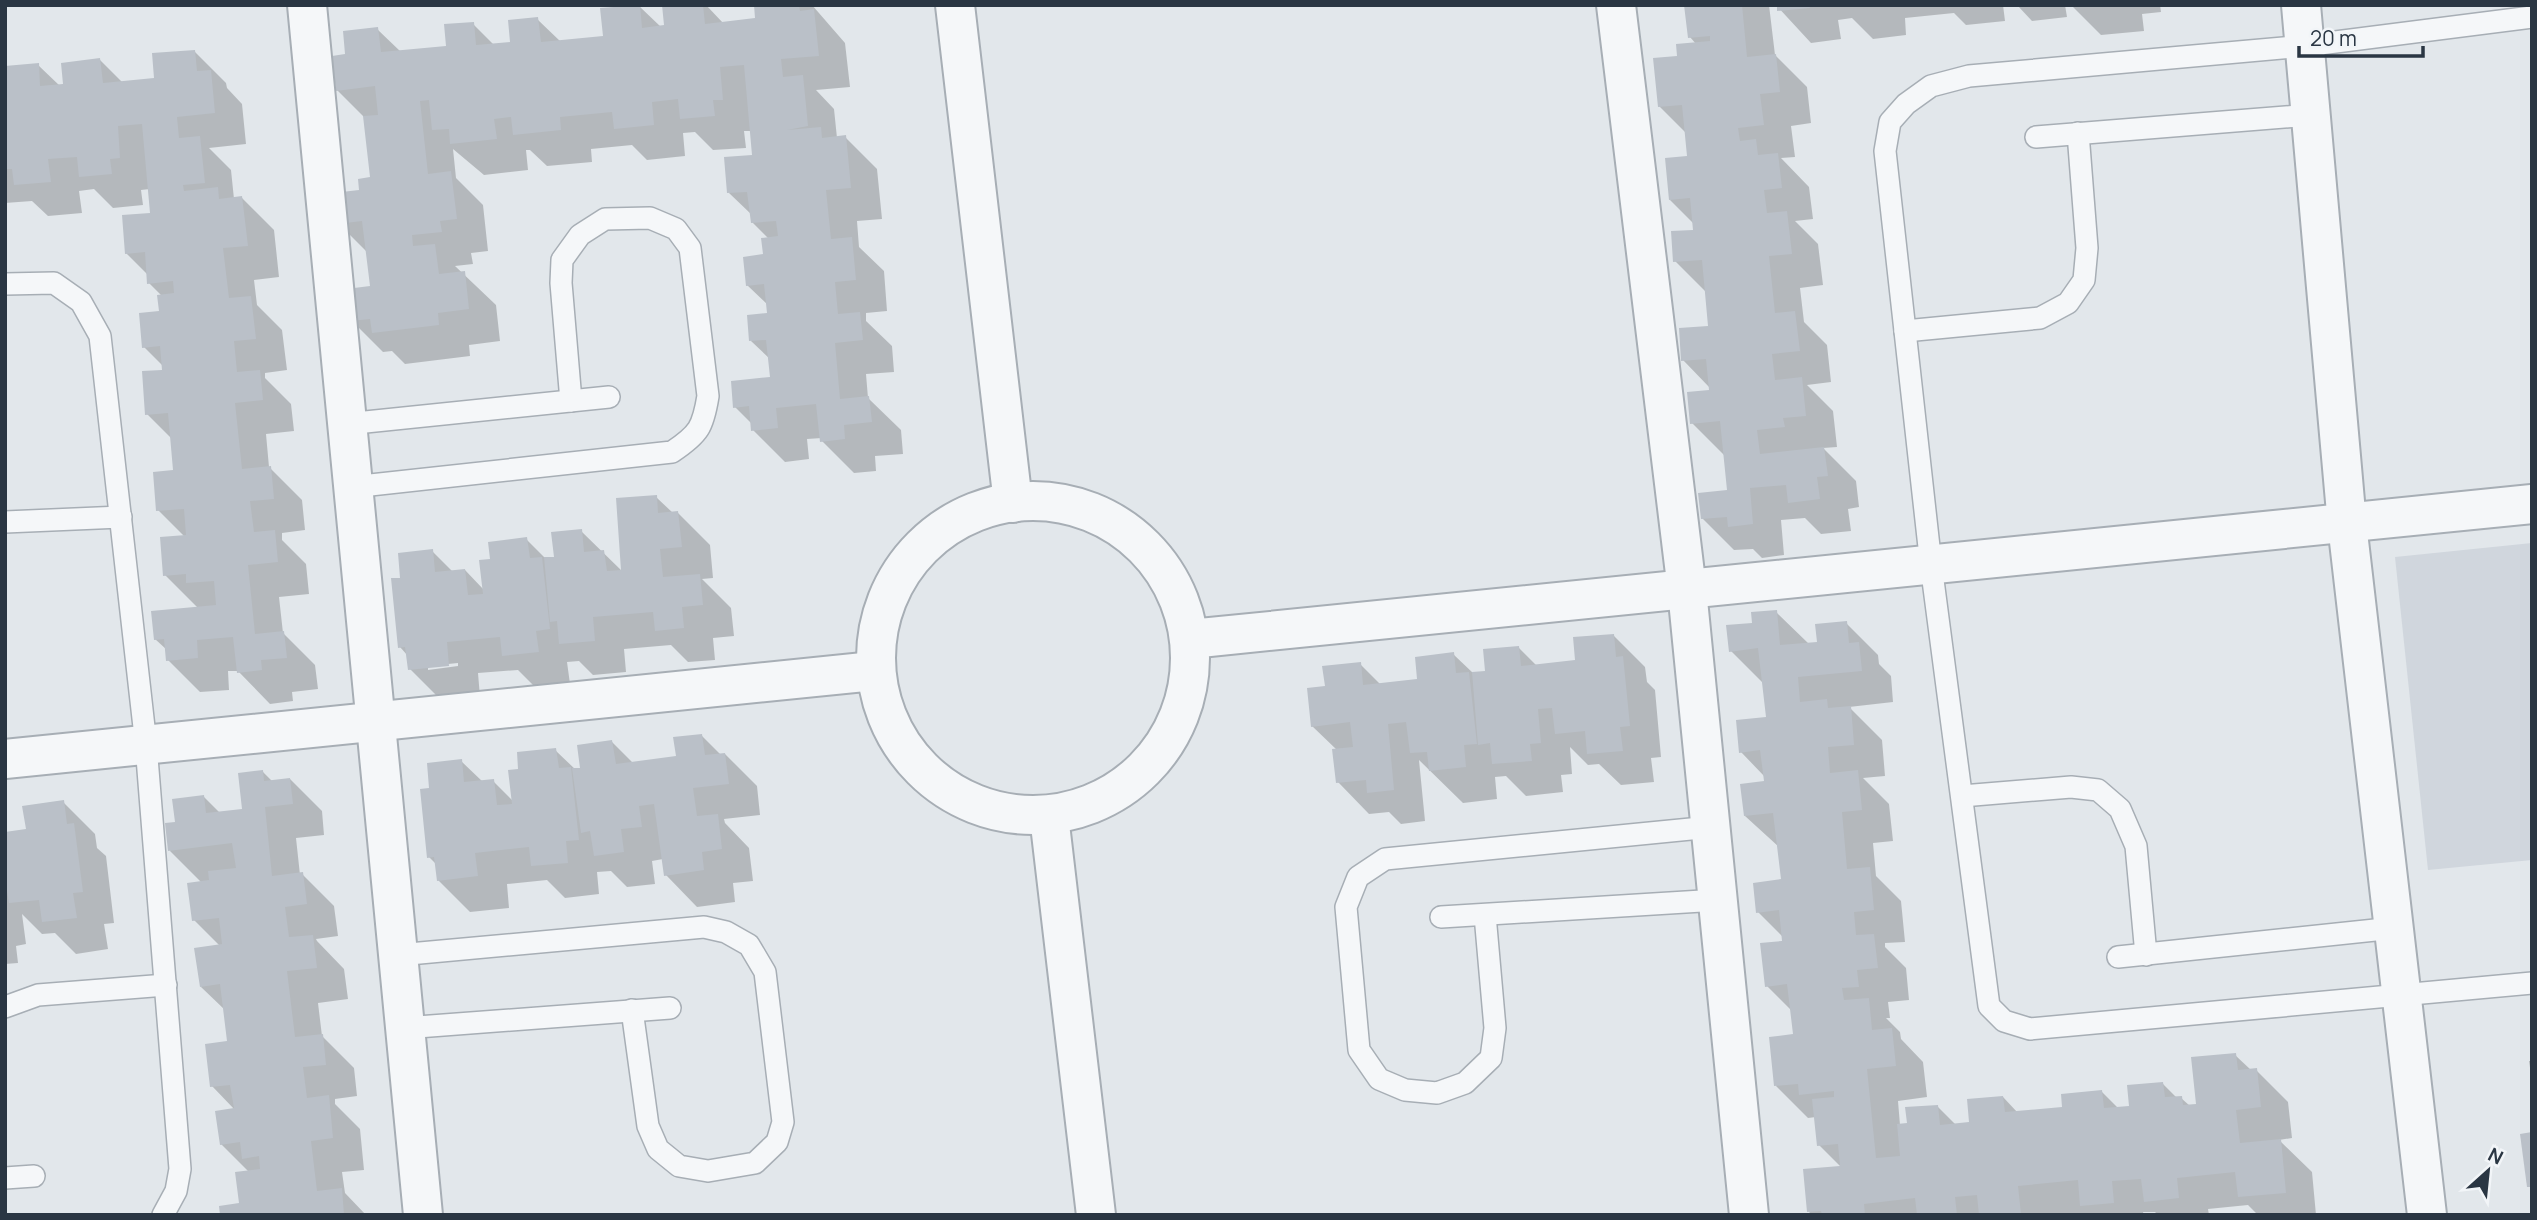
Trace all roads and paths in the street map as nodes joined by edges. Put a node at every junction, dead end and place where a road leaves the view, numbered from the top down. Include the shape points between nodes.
1 (307, 5) edge
2 (955, 5) edge
3 (1616, 5) edge
4 (2301, 5) edge
5 (2532, 17) edge
6 (2304, 46) junction
7 (2310, 115) junction
8 (2078, 133) junction
9 (2036, 137) dead end
10 (5, 284) edge
11 (1905, 331) junction
12 (609, 397) dead end
13 (571, 401) junction
14 (346, 424) junction
15 (352, 487) junction
16 (1013, 503) junction
17 (2532, 504) edge
18 (121, 517) junction
19 (5, 522) edge
20 (2347, 524) junction
21 (1931, 565) junction
22 (1687, 590) junction
23 (1190, 639) junction
24 (874, 671) junction
25 (374, 722) junction
26 (146, 745) junction
27 (5, 759) edge
28 (1962, 796) junction
29 (1049, 816) junction
30 (1711, 827) junction
31 (1718, 900) junction
32 (1485, 915) junction
33 (1441, 917) dead end
34 (2394, 928) junction
35 (398, 955) junction
36 (2146, 955) junction
37 (2118, 957) dead end
38 (2532, 983) edge
39 (166, 985) junction
40 (2402, 995) junction
41 (5, 1007) edge
42 (670, 1008) dead end
43 (632, 1010) junction
44 (404, 1028) junction
45 (34, 1176) dead end
46 (5, 1178) edge
47 (163, 1215) edge
48 (423, 1215) edge
49 (1096, 1215) edge
50 (1749, 1215) edge
51 (2427, 1215) edge

1 - 14 street
2 - 16 street
3 - 22 street
4 - 6 street
5 - 6 lane
6 - 7 street
6 - 11 lane via 1969,76 1931,86 1890,122 1885,151
7 - 8 lane
7 - 20 street
8 - 9 lane
8 - 11 lane via 2087,248 2084,280 2068,303 2040,318
10 - 18 lane via 54,283 81,302 100,336
11 - 21 lane
12 - 13 lane
13 - 14 lane
13 - 15 lane via 562,260 580,235 605,219 650,219 676,229 690,248 708,396 693,439 672,452
14 - 15 street
15 - 25 street
16 - 23 street via 1044,500 1097,513 1142,544 1175,587
16 - 24 street via 989,505 940,529 902,567 879,617
17 - 20 street
18 - 19 lane
18 - 26 lane
20 - 21 street
20 - 34 street
21 - 22 street
21 - 28 lane
22 - 23 street
22 - 30 street
23 - 29 street via 1188,690 1171,736 1140,775 1098,803
24 - 25 street
24 - 29 street via 887,719 913,762 952,794 999,813
25 - 26 street
25 - 35 street
26 - 27 street
26 - 39 lane
28 - 36 lane via 2071,787 2098,790 2120,809 2136,846
28 - 40 lane via 1989,1006 2004,1021 2030,1028
29 - 49 street
30 - 31 street
30 - 32 lane via 1385,859 1357,877 1346,907 1359,1050 1379,1079 1405,1090 1437,1093 1465,1083 1491,1058 1495,1028
31 - 32 lane
31 - 50 street
32 - 33 lane
34 - 36 lane
34 - 40 street
35 - 43 lane via 704,927 726,932 749,945 765,972 783,1122 777,1142 755,1163 708,1171 679,1166 658,1149 648,1126
35 - 44 street
36 - 37 lane
38 - 40 lane
39 - 41 lane via 38,995
39 - 47 lane via 180,1169 176,1191
40 - 51 street
42 - 43 lane
43 - 44 lane
44 - 48 street
45 - 46 lane

